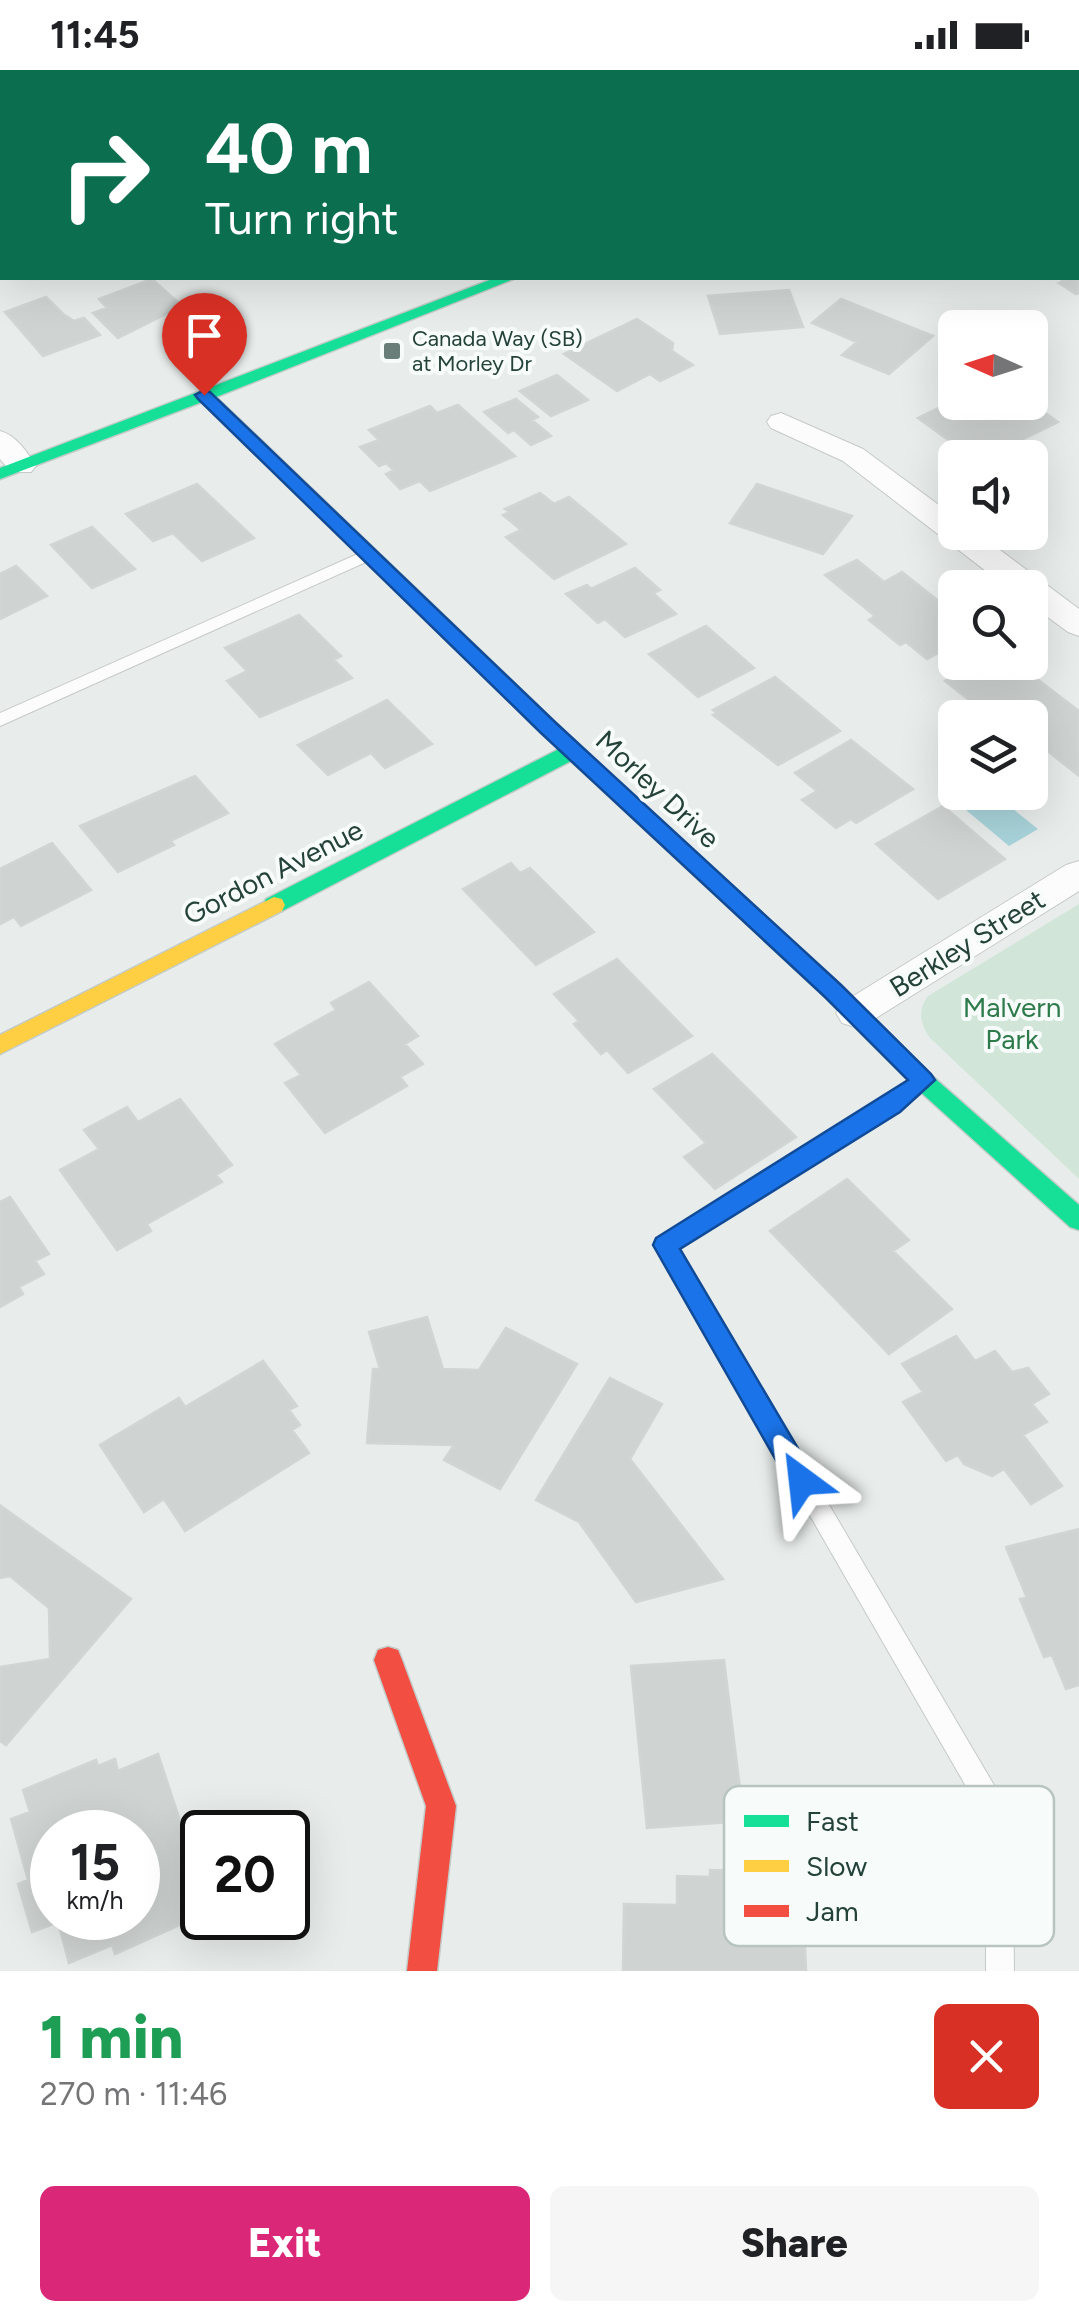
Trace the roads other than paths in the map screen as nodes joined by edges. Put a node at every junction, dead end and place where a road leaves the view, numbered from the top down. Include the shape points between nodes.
1 (494, 280) edge
2 (465, 284) edge
3 (204, 395) junction
4 (781, 422) dead end
5 (0, 440) edge
6 (10, 470) edge
7 (938, 519) edge
8 (980, 550) edge
9 (369, 554) junction
10 (1006, 570) edge
11 (1048, 601) edge
12 (1079, 624) edge
13 (0, 720) edge
14 (573, 751) junction
15 (1079, 874) edge
16 (855, 1013) junction
17 (0, 1046) edge
18 (923, 1080) junction
19 (1079, 1220) edge
20 (388, 1660) dead end
21 (980, 1786) edge
22 (1000, 1946) edge
23 (422, 1971) edge
24 (1000, 1971) edge

1 - 2 street
2 - 3 street
3 - 6 street
3 - 9 street, Morley Drive
4 - 7 street via 853,456
5 - 6 street
8 - 10 street
9 - 13 lane
9 - 14 street, Morley Drive
11 - 12 street
14 - 16 street, Morley Drive
14 - 17 street, Gordon Avenue
15 - 16 street, Berkley Street
16 - 18 street, Morley Drive
18 - 19 street, Morley Drive
18 - 21 lane via 665,1245
20 - 23 street via 442,1806
22 - 24 lane

